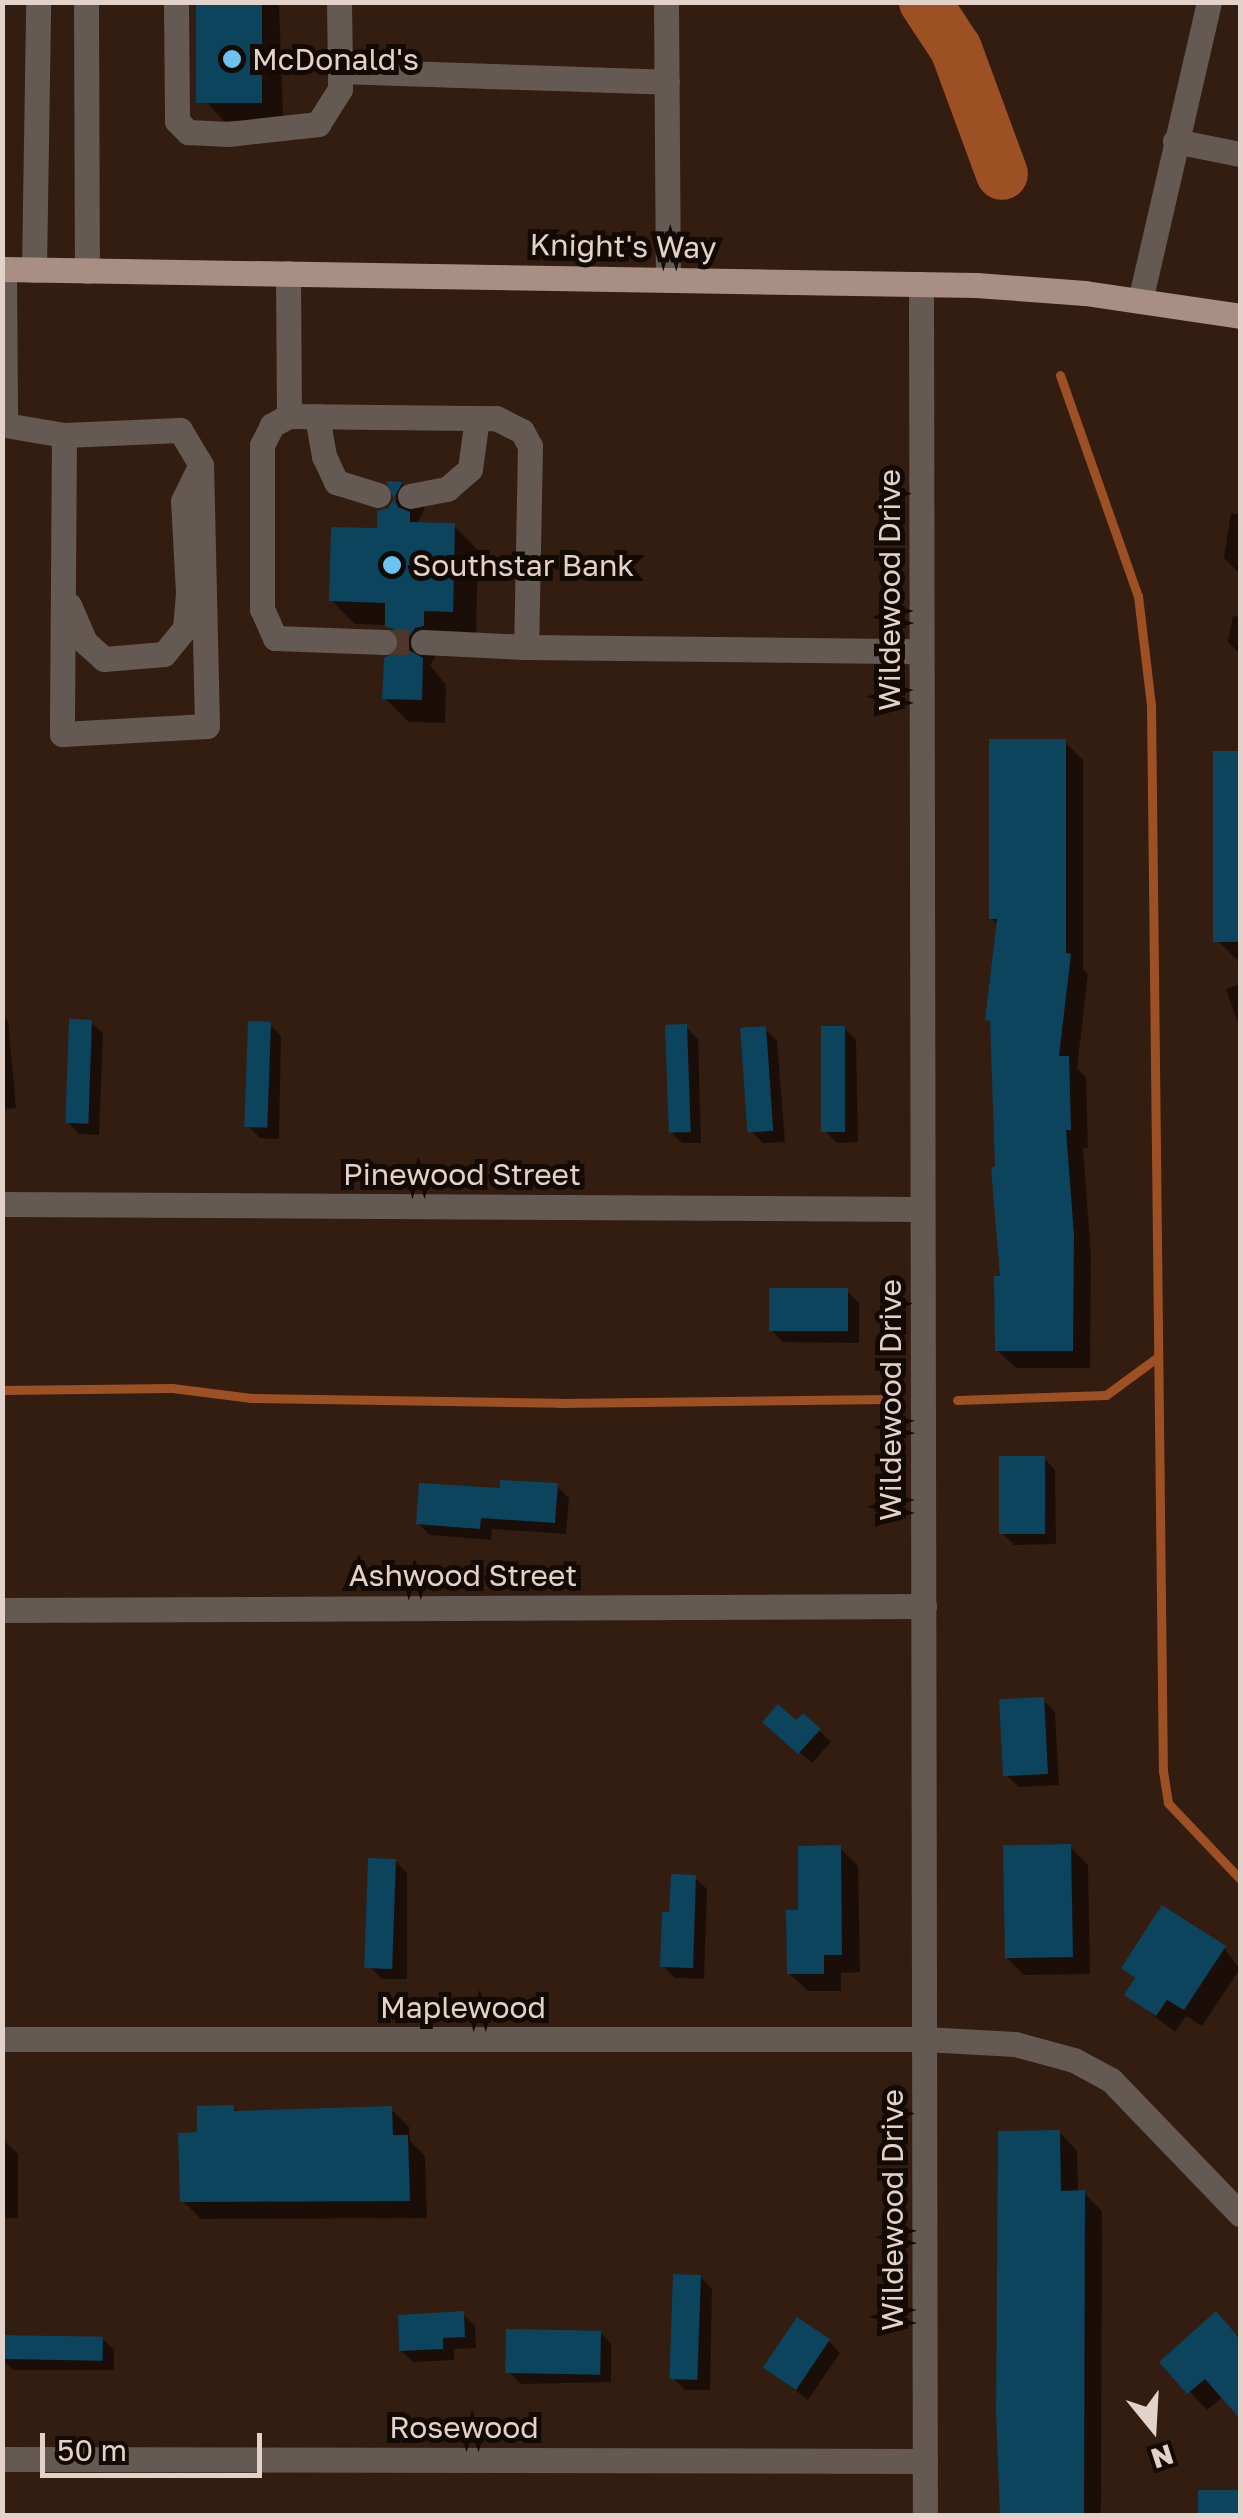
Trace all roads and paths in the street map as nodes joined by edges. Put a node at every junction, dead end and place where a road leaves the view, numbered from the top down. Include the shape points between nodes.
1 (38, 2) edge
2 (86, 2) edge
3 (176, 2) edge
4 (339, 2) edge
5 (666, 2) edge
6 (1209, 2) edge
7 (340, 71) junction
8 (667, 82) junction
9 (1176, 140) junction
10 (1240, 154) edge
11 (3, 269) edge
12 (34, 270) junction
13 (87, 271) junction
14 (288, 274) junction
15 (668, 280) junction
16 (921, 284) junction
17 (1140, 301) junction
18 (1240, 316) edge
19 (289, 416) junction
20 (317, 416) junction
21 (477, 418) junction
22 (64, 435) junction
23 (201, 464) junction
24 (378, 495) dead end
25 (410, 496) dead end
26 (65, 596) junction
27 (384, 642) tunnel mouth
28 (424, 642) tunnel mouth
29 (526, 648) junction
30 (921, 651) junction
31 (2, 1204) edge
32 (922, 1209) junction
33 (924, 1606) junction
34 (2, 1610) edge
35 (2, 2039) edge
36 (924, 2039) junction
37 (1240, 2214) edge
38 (2, 2458) edge
39 (925, 2461) junction
40 (926, 2516) edge

1 - 12 street
2 - 13 street
3 - 7 street via 177,121 188,132 318,124 340,89
4 - 7 street
5 - 8 street
6 - 9 street
7 - 8 street
8 - 15 street
9 - 10 street
9 - 17 street
11 - 12 main road, Knight's Way
11 - 22 street via 5,425
12 - 13 main road, Knight's Way
13 - 14 main road, Knight's Way
14 - 15 main road, Knight's Way
14 - 19 street
15 - 16 main road, Knight's Way
16 - 17 main road, Knight's Way
16 - 30 street, Wildewood Drive
17 - 18 main road, Knight's Way
19 - 20 street
19 - 27 street via 272,426 262,445 262,609 275,638
20 - 21 street
20 - 24 street via 336,482
21 - 25 street via 470,469 447,489
21 - 29 street via 496,418 522,432 530,446
22 - 23 street via 180,430
22 - 26 street
23 - 26 street via 183,501 185,628 164,654 104,659 85,642
23 - 26 street via 207,726 62,734
28 - 29 street
29 - 30 street
30 - 32 street, Wildewood Drive
31 - 32 street, Pinewood Street
32 - 33 street, Wildewood Drive
33 - 34 street, Ashwood Street
33 - 36 street, Wildewood Drive
35 - 36 street, Maplewood
36 - 37 street, Maplewood via 1046,2050 1111,2080
36 - 39 street, Wildewood Drive
38 - 39 street, Rosewood
39 - 40 street, Wildewood Drive

